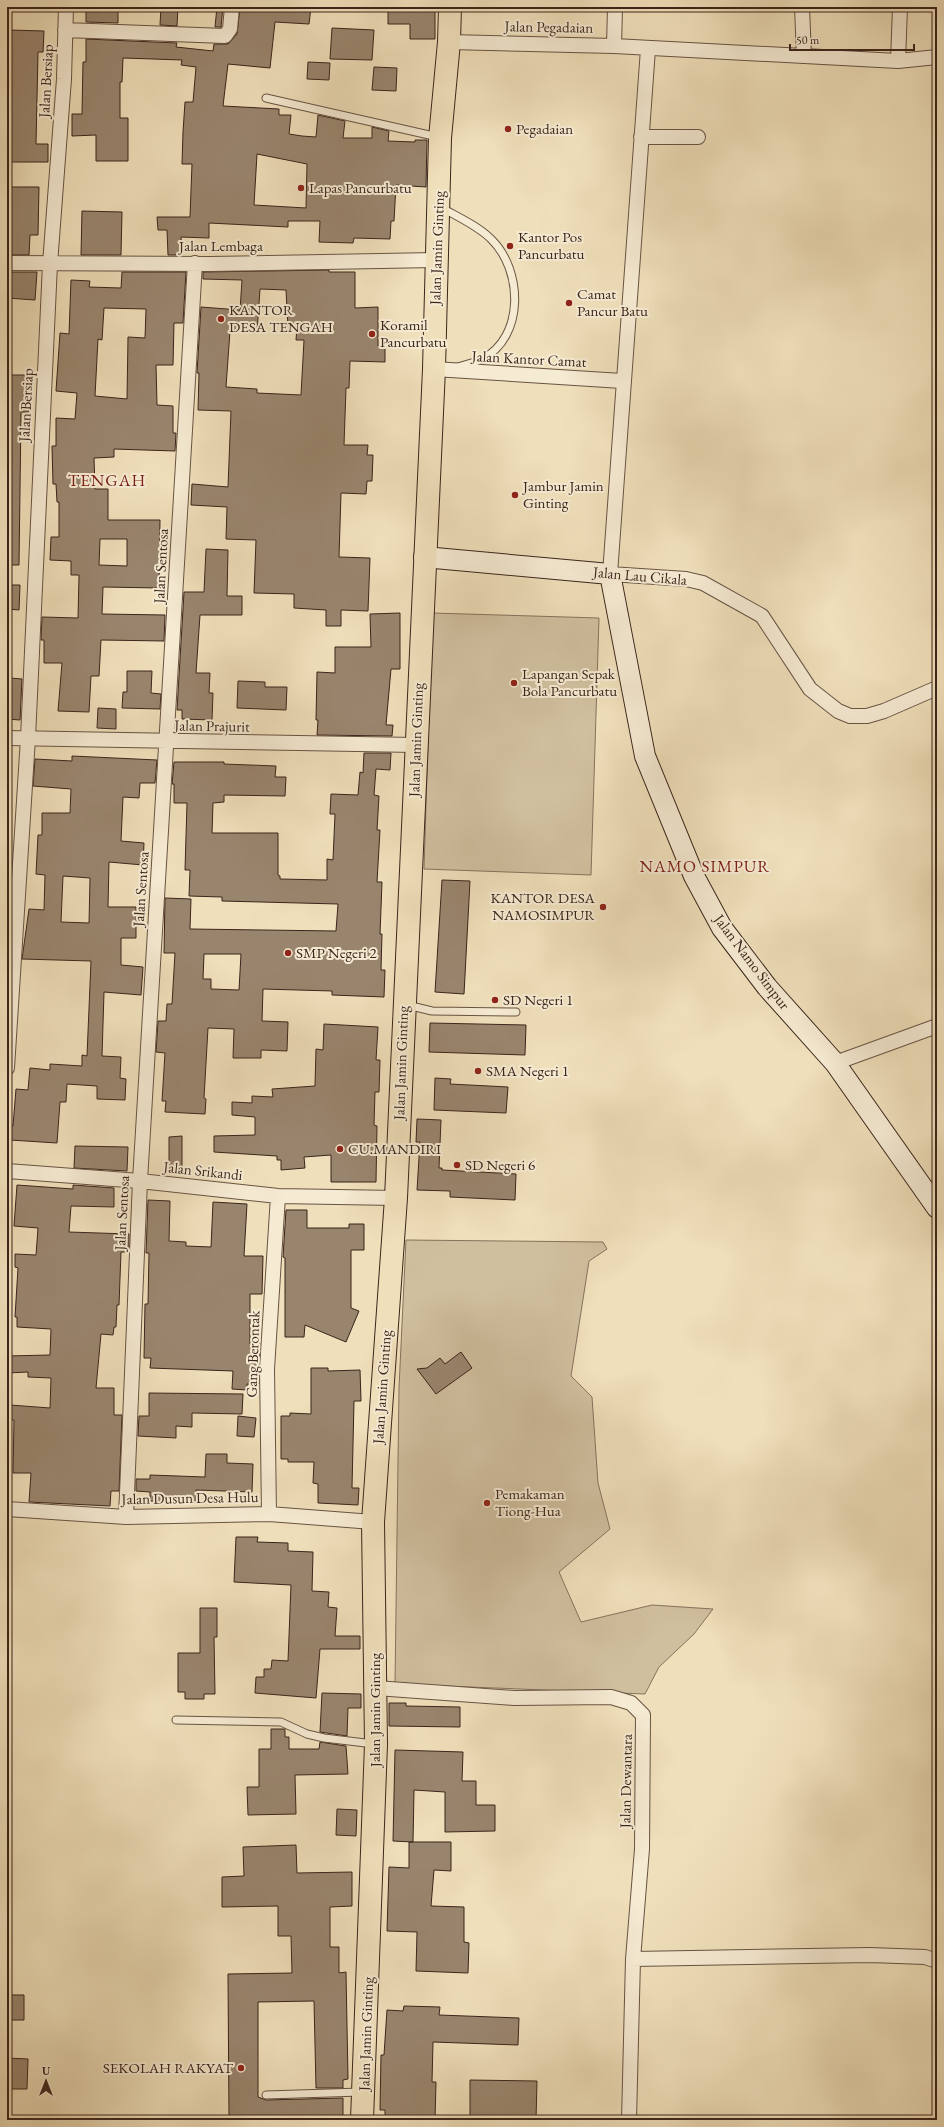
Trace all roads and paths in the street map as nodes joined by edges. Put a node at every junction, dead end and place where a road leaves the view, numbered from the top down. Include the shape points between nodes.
1 (66, 7) edge
2 (232, 7) edge
3 (450, 7) edge
4 (616, 7) edge
5 (802, 7) edge
6 (900, 7) edge
7 (66, 30) junction
8 (449, 42) junction
9 (614, 46) junction
10 (648, 49) junction
11 (804, 56) junction
12 (937, 58) edge
13 (898, 61) junction
14 (266, 98) dead end
15 (641, 137) junction
16 (698, 137) dead end
17 (440, 138) junction
18 (440, 207) junction
19 (436, 260) junction
20 (7, 263) edge
21 (195, 263) junction
22 (50, 264) junction
23 (439, 370) junction
24 (622, 381) junction
25 (424, 557) junction
26 (610, 574) junction
27 (937, 688) edge
28 (7, 738) edge
29 (28, 738) junction
30 (168, 742) junction
31 (416, 745) junction
32 (404, 1004) junction
33 (516, 1012) dead end
34 (937, 1026) edge
35 (835, 1063) junction
36 (7, 1068) edge
37 (7, 1171) edge
38 (140, 1181) junction
39 (278, 1196) junction
40 (396, 1198) junction
41 (937, 1208) edge
42 (7, 1509) edge
43 (269, 1514) junction
44 (126, 1517) junction
45 (373, 1522) junction
46 (376, 1688) junction
47 (176, 1720) dead end
48 (376, 1744) junction
49 (632, 1959) junction
50 (937, 1961) edge
51 (363, 2092) junction
52 (266, 2095) dead end
53 (362, 2120) edge
54 (629, 2120) edge

1 - 7 street, Jalan Bersiap
2 - 7 street via 230,29 225,36
3 - 8 highway, Jalan Jamin Ginting
4 - 9 street
5 - 11 street
6 - 13 street
7 - 22 street, Jalan Bersiap
8 - 9 street, Jalan Pegadaian
8 - 17 highway, Jalan Jamin Ginting
9 - 10 street, Jalan Pegadaian
10 - 11 street, Jalan Pegadaian
10 - 15 street
11 - 13 street, Jalan Pegadaian
12 - 13 street, Jalan Pegadaian
14 - 17 lane
15 - 16 street
15 - 24 street
17 - 18 highway, Jalan Jamin Ginting
18 - 19 highway, Jalan Jamin Ginting
18 - 23 lane via 482,231 500,249 513,282 515,307 510,329 491,352 482,359
19 - 21 street, Jalan Lembaga
19 - 23 highway, Jalan Jamin Ginting
20 - 22 street, Jalan Lembaga
21 - 22 street, Jalan Lembaga
21 - 30 street, Jalan Sentosa
22 - 29 street, Jalan Bersiap
23 - 24 street, Jalan Kantor Camat
23 - 25 highway, Jalan Jamin Ginting
24 - 26 street
25 - 26 street, Jalan Lau Cikala
25 - 31 highway, Jalan Jamin Ginting
26 - 27 street, Jalan Lau Cikala via 686,578 703,584 762,616 810,689 838,711 850,716 867,716 884,711
26 - 35 street, Jalan Namo Simpur via 645,756 694,876 722,928 767,987
28 - 29 street, Jalan Prajurit
29 - 30 street, Jalan Prajurit
29 - 36 street, Jalan Bersiap
30 - 31 street, Jalan Prajurit
30 - 38 street, Jalan Sentosa
31 - 32 highway, Jalan Jamin Ginting
32 - 33 lane via 432,1011
32 - 40 highway, Jalan Jamin Ginting
34 - 35 street
35 - 41 street, Jalan Namo Simpur
37 - 38 street, Jalan Srikandi
38 - 39 street, Jalan Srikandi
38 - 44 street, Jalan Sentosa
39 - 40 street, Jalan Srikandi
39 - 43 street, Gang Berontak via 268,1369
40 - 45 highway, Jalan Jamin Ginting
42 - 44 street, Jalan Dusun Desa Hulu
43 - 44 street, Jalan Dusun Desa Hulu
43 - 45 street, Jalan Dusun Desa Hulu
45 - 46 highway, Jalan Jamin Ginting
46 - 48 highway, Jalan Jamin Ginting
46 - 49 street, Jalan Dewantara via 514,1698 611,1697 631,1703 643,1715 642,1849
47 - 48 lane via 281,1722 307,1734 324,1738
48 - 51 highway, Jalan Jamin Ginting
49 - 50 street via 870,1955 925,1957
49 - 54 street, Jalan Dewantara
51 - 52 lane
51 - 53 highway, Jalan Jamin Ginting

